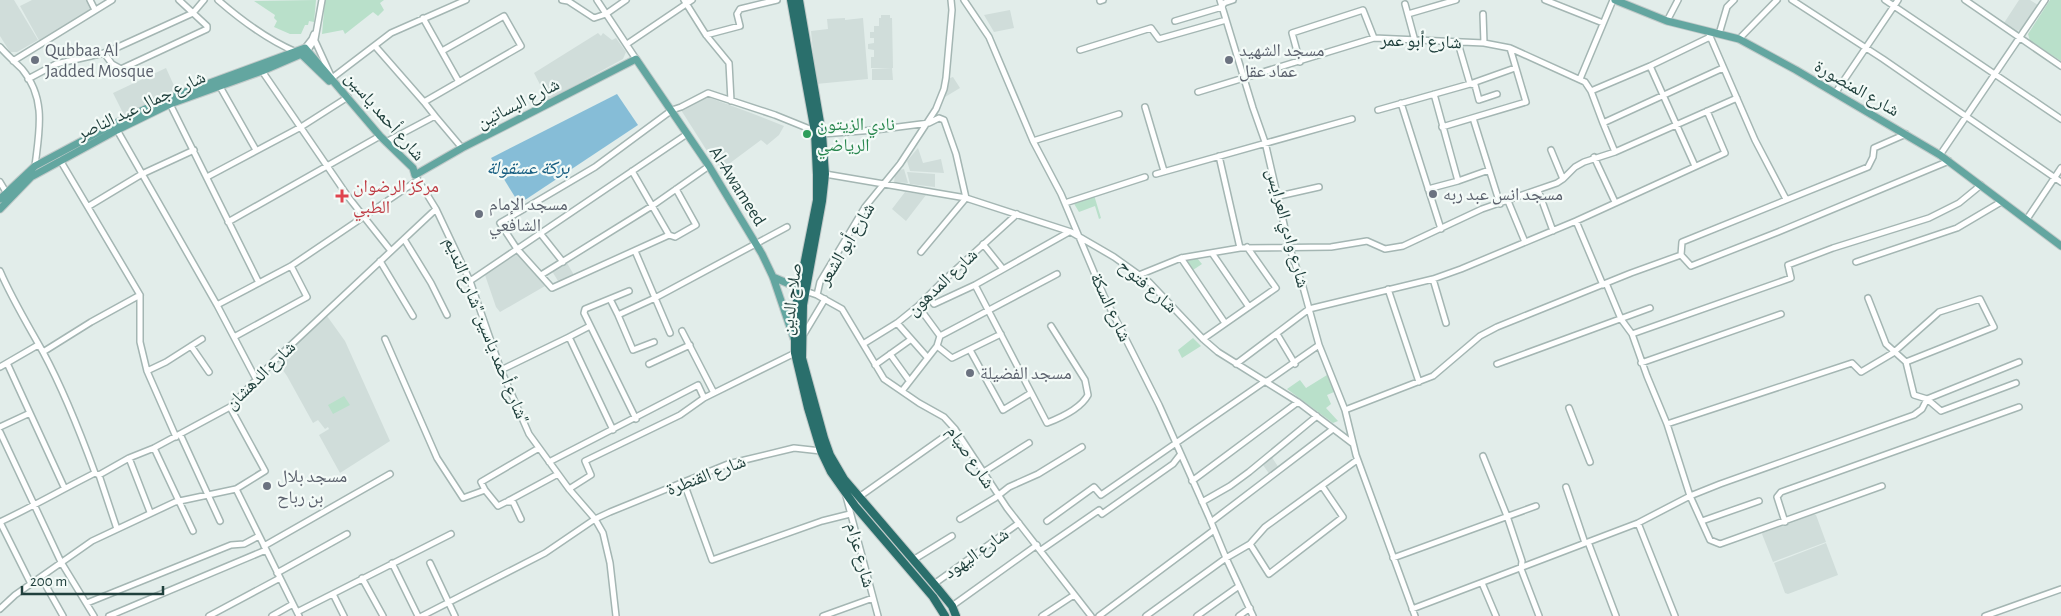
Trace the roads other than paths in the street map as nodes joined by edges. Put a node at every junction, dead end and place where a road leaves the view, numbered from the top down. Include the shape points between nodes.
1 (90, 0) edge
2 (112, 0) edge
3 (178, 0) edge
4 (204, 0) edge
5 (218, 0) edge
6 (322, 0) edge
7 (449, 0) edge
8 (466, 0) edge
9 (562, 0) edge
10 (597, 0) edge
11 (626, 0) edge
12 (777, 0) edge
13 (791, 0) edge
14 (799, 0) edge
15 (952, 0) edge
16 (972, 0) edge
17 (1220, 0) edge
18 (1233, 0) edge
19 (1456, 0) edge
20 (1545, 0) edge
21 (1614, 0) edge
22 (1678, 0) edge
23 (1734, 0) edge
24 (1777, 0) edge
25 (1792, 0) edge
26 (1885, 0) edge
27 (1898, 0) edge
28 (1965, 0) edge
29 (2045, 0) edge
30 (688, 1) edge
31 (965, 1) edge
32 (1405, 4) dead end
33 (451, 6) junction
34 (1894, 6) junction
35 (1222, 7) junction
36 (95, 10) junction
37 (322, 10) junction
38 (193, 13) junction
39 (606, 14) junction
40 (1408, 14) junction
41 (1483, 14) dead end
42 (423, 18) junction
43 (1226, 20) junction
44 (1175, 21) dead end
45 (1667, 21) junction
46 (1603, 23) junction
47 (1709, 34) junction
48 (1719, 34) junction
49 (706, 35) junction
50 (1374, 38) junction
51 (1739, 39) junction
52 (2019, 39) junction
53 (315, 41) junction
54 (1415, 41) junction
55 (1458, 43) junction
56 (1484, 43) junction
57 (627, 44) junction
58 (375, 46) junction
59 (0, 47) edge
60 (1510, 48) junction
61 (1865, 48) junction
62 (1080, 50) dead end
63 (302, 51) junction
64 (442, 51) junction
65 (104, 53) junction
66 (636, 59) junction
67 (12, 62) junction
68 (1300, 62) junction
69 (1650, 66) junction
70 (2061, 66) edge
71 (1515, 68) junction
72 (1723, 68) junction
73 (262, 71) junction
74 (1995, 75) junction
75 (332, 78) junction
76 (1244, 78) junction
77 (28, 79) junction
78 (1580, 79) junction
79 (458, 82) junction
80 (1470, 84) junction
81 (219, 86) junction
82 (1591, 91) junction
83 (1198, 92) dead end
84 (1836, 92) junction
85 (1434, 94) junction
86 (1497, 94) dead end
87 (1663, 95) junction
88 (346, 98) junction
89 (1737, 98) junction
90 (731, 100) junction
91 (424, 102) junction
92 (1401, 103) junction
93 (170, 104) junction
94 (1145, 107) dead end
95 (672, 110) junction
96 (1378, 110) dead end
97 (1707, 111) junction
98 (1119, 114) dead end
99 (435, 116) junction
100 (1965, 116) junction
101 (1473, 118) junction
102 (1352, 119) dead end
103 (2061, 119) edge
104 (929, 123) junction
105 (1603, 123) junction
106 (1676, 124) junction
107 (301, 127) junction
108 (1442, 127) junction
109 (117, 130) junction
110 (819, 133) junction
111 (687, 134) junction
112 (1906, 134) junction
113 (379, 136) junction
114 (1033, 141) junction
115 (386, 142) junction
116 (1266, 142) junction
117 (462, 148) junction
118 (194, 150) junction
119 (256, 150) junction
120 (1552, 150) dead end
121 (1615, 152) junction
122 (1940, 155) junction
123 (1219, 156) junction
124 (1594, 157) junction
125 (60, 160) junction
126 (1949, 161) junction
127 (35, 166) junction
128 (328, 166) junction
129 (709, 166) junction
130 (1695, 166) junction
131 (2061, 168) edge
132 (1489, 170) junction
133 (632, 171) junction
134 (1164, 171) junction
135 (142, 174) junction
136 (825, 174) junction
137 (1156, 174) dead end
138 (207, 177) junction
139 (1146, 177) dead end
140 (2055, 177) junction
141 (416, 178) junction
142 (1563, 178) junction
143 (1458, 181) junction
144 (0, 182) edge
145 (2061, 182) edge
146 (884, 185) junction
147 (1981, 185) junction
148 (1319, 187) dead end
149 (676, 189) junction
150 (1428, 189) junction
151 (1538, 190) junction
152 (6, 192) junction
153 (1279, 196) junction
154 (0, 198) edge
155 (966, 198) junction
156 (1786, 199) junction
157 (1508, 201) junction
158 (1615, 202) junction
159 (2001, 202) junction
160 (1065, 204) junction
161 (1500, 204) junction
162 (89, 206) junction
163 (652, 206) junction
164 (0, 209) edge
165 (436, 209) junction
166 (1017, 214) junction
167 (364, 216) junction
168 (2027, 219) junction
169 (1576, 221) junction
170 (228, 222) junction
171 (787, 227) dead end
172 (1441, 229) junction
173 (1553, 231) junction
174 (1069, 232) junction
175 (540, 233) junction
176 (669, 235) junction
177 (1080, 238) junction
178 (404, 239) junction
179 (1526, 242) junction
180 (755, 243) junction
181 (984, 244) junction
182 (1289, 246) junction
183 (2061, 246) edge
184 (1247, 247) junction
185 (1240, 248) junction
186 (517, 249) junction
187 (391, 251) junction
188 (635, 251) junction
189 (921, 252) dead end
190 (1212, 253) junction
191 (1681, 255) junction
192 (1180, 258) junction
193 (380, 261) junction
194 (562, 262) junction
195 (1856, 262) dead end
196 (291, 266) junction
197 (1003, 269) junction
198 (0, 271) edge
199 (1057, 274) dead end
200 (1139, 275) junction
201 (541, 276) junction
202 (773, 277) junction
203 (1433, 279) junction
204 (470, 282) junction
205 (259, 283) junction
206 (1604, 284) junction
207 (975, 285) junction
208 (1388, 289) junction
209 (802, 290) junction
210 (629, 291) dead end
211 (140, 295) junction
212 (817, 295) junction
213 (928, 296) junction
214 (654, 298) junction
215 (1868, 298) dead end
216 (610, 299) junction
217 (825, 299) junction
218 (217, 306) junction
219 (918, 306) junction
220 (1249, 307) junction
221 (1650, 308) dead end
222 (989, 309) junction
223 (1309, 309) junction
224 (1781, 314) dead end
225 (618, 315) junction
226 (414, 316) dead end
227 (446, 316) dead end
228 (1621, 319) junction
229 (897, 323) junction
230 (1225, 323) junction
231 (1446, 323) dead end
232 (590, 326) junction
233 (1050, 326) dead end
234 (682, 331) dead end
235 (670, 332) dead end
236 (1002, 334) junction
237 (1277, 334) junction
238 (1632, 334) junction
239 (234, 336) junction
240 (940, 336) junction
241 (569, 337) junction
242 (202, 339) dead end
243 (385, 339) dead end
244 (798, 339) junction
245 (1203, 339) junction
246 (910, 340) junction
247 (654, 342) dead end
248 (863, 344) junction
249 (38, 345) junction
250 (690, 345) junction
251 (1319, 345) junction
252 (192, 346) junction
253 (937, 346) junction
254 (970, 350) junction
255 (43, 352) junction
256 (1893, 353) junction
257 (795, 354) junction
258 (890, 354) junction
259 (927, 357) junction
260 (7, 362) junction
261 (1906, 362) junction
262 (2018, 362) dead end
263 (1641, 363) junction
264 (649, 364) dead end
265 (1236, 364) junction
266 (1295, 364) junction
267 (1497, 364) dead end
268 (874, 365) junction
269 (0, 367) edge
270 (147, 370) junction
271 (501, 370) junction
272 (209, 372) dead end
273 (908, 378) dead end
274 (256, 379) junction
275 (1264, 382) junction
276 (1419, 382) junction
277 (2016, 383) dead end
278 (902, 391) junction
279 (714, 393) junction
280 (1031, 393) junction
281 (704, 398) junction
282 (1927, 399) junction
283 (1298, 402) junction
284 (230, 407) junction
285 (2018, 407) dead end
286 (1569, 408) dead end
287 (1344, 410) junction
288 (30, 413) junction
289 (1317, 416) junction
290 (636, 419) junction
291 (1667, 424) junction
292 (0, 427) edge
293 (955, 429) junction
294 (1333, 429) junction
295 (613, 430) junction
296 (0, 432) edge
297 (178, 435) junction
298 (1029, 443) dead end
299 (1352, 443) junction
300 (1175, 444) junction
301 (1082, 447) dead end
302 (154, 448) junction
303 (538, 448) junction
304 (821, 451) junction
305 (1180, 455) junction
306 (1483, 456) dead end
307 (1357, 457) junction
308 (129, 458) junction
309 (549, 462) junction
310 (1590, 462) dead end
311 (982, 473) junction
312 (97, 474) junction
313 (390, 474) dead end
314 (558, 474) junction
315 (1192, 481) junction
316 (684, 483) junction
317 (1322, 486) junction
318 (1882, 486) dead end
319 (1566, 487) dead end
320 (64, 488) junction
321 (236, 489) junction
322 (569, 489) junction
323 (485, 490) junction
324 (846, 493) junction
325 (208, 496) junction
326 (997, 496) junction
327 (1690, 496) junction
328 (859, 497) junction
329 (179, 501) junction
330 (1759, 501) dead end
331 (506, 502) junction
332 (1202, 502) junction
333 (34, 506) junction
334 (1536, 506) dead end
335 (150, 512) junction
336 (850, 514) junction
337 (1507, 516) junction
338 (521, 519) dead end
339 (595, 519) junction
340 (960, 519) dead end
341 (220, 521) dead end
342 (1048, 521) dead end
343 (1702, 521) junction
344 (0, 522) edge
345 (1211, 522) junction
346 (1785, 522) junction
347 (1019, 523) junction
348 (1638, 523) junction
349 (116, 528) junction
350 (1214, 530) junction
351 (193, 531) dead end
352 (347, 534) dead end
353 (451, 534) dead end
354 (259, 536) junction
355 (952, 536) dead end
356 (1587, 543) junction
357 (1250, 544) junction
358 (1037, 545) junction
359 (265, 548) junction
360 (1041, 550) junction
361 (1226, 558) junction
362 (1393, 558) junction
363 (913, 560) junction
364 (61, 562) junction
365 (430, 563) dead end
366 (392, 564) junction
367 (1521, 569) junction
368 (277, 572) junction
369 (41, 577) junction
370 (280, 578) junction
371 (362, 578) junction
372 (1482, 583) junction
373 (31, 584) junction
374 (934, 584) junction
375 (1239, 586) junction
376 (2061, 588) edge
377 (333, 594) junction
378 (1074, 595) junction
379 (873, 598) junction
380 (86, 603) junction
381 (448, 603) junction
382 (294, 604) junction
383 (952, 606) junction
384 (1250, 608) junction
385 (0, 609) edge
386 (298, 614) edge
387 (1413, 614) edge
388 (1616, 615) edge
389 (63, 616) edge
390 (94, 616) edge
391 (109, 616) edge
392 (208, 616) edge
393 (272, 616) edge
394 (344, 616) edge
395 (382, 616) edge
396 (420, 616) edge
397 (455, 616) edge
398 (616, 616) edge
399 (823, 616) edge
400 (878, 616) edge
401 (945, 616) edge
402 (956, 616) edge
403 (1042, 616) edge
404 (1091, 616) edge
405 (1099, 616) edge
406 (1146, 616) edge
407 (1197, 616) edge
408 (1239, 616) edge
409 (1253, 616) edge
410 (1496, 616) edge
411 (1539, 616) edge
412 (1609, 616) edge
413 (1675, 616) edge
414 (1985, 616) edge

1 - 36 street
2 - 36 street
3 - 38 street
4 - 38 street
5 - 63 street via 277,42
6 - 37 street
7 - 33 street
8 - 33 street
9 - 39 street via 594,18
10 - 39 street
11 - 39 street
12 - 49 street via 740,9 737,14 740,26
13 - 110 highway, صلاح الدين
14 - 110 highway, صلاح الدين
15 - 104 street, شارع أبو الشعر via 944,89
16 - 31 street
17 - 35 street, شارع وادي العرايس
18 - 35 street
19 - 40 street
20 - 46 street
21 - 45 main road, شارع المنصورة
21 - 46 street
22 - 45 street
23 - 48 street via 1727,7
24 - 51 street
25 - 61 street
26 - 34 street
27 - 34 street
28 - 52 street
29 - 52 street
30 - 49 street
30 - 57 street
31 - 114 street, شارع السكة via 989,37
32 - 40 street
33 - 42 street
34 - 61 street
34 - 74 street
35 - 43 street, شارع وادي العرايس
35 - 44 street
36 - 67 street
37 - 53 street
37 - 63 street via 312,39
38 - 65 street
38 - 65 street via 207,26 206,30 121,69 112,64
39 - 57 street
40 - 54 street
41 - 56 street
42 - 58 street via 391,33
42 - 64 street
43 - 62 street via 1160,39 1151,28
43 - 76 street, شارع وادي العرايس
45 - 47 main road, شارع المنصورة
46 - 78 street
47 - 48 main road, شارع المنصورة
47 - 69 street
47 - 72 street
48 - 51 main road, شارع المنصورة
49 - 90 street via 729,63
50 - 54 street, شارع أبو عمر
50 - 68 street, شارع أبو عمر
50 - 68 street via 1363,10 1292,33
51 - 84 main road, شارع المنصورة
52 - 70 street
52 - 74 street
53 - 63 street
53 - 75 street
54 - 55 street, شارع أبو عمر
55 - 56 street, شارع أبو عمر
55 - 80 street
56 - 60 street, شارع أبو عمر
57 - 66 street
58 - 75 street
58 - 91 street
59 - 67 street
60 - 71 street
60 - 78 street, شارع أبو عمر
61 - 84 street
61 - 100 street
63 - 73 main road, شارع جمال عبد الناصر
63 - 75 main road, شارع أحمد ياسين
63 - 88 main road, شارع أحمد ياسين
63 - 127 main road, شارع جمال عبد الناصر via 166,98
64 - 79 street
64 - 79 street via 504,16 521,46
65 - 77 street via 56,64
66 - 95 main road, Al-Awameed
66 - 117 main road, شارع البساتين
67 - 77 street
68 - 76 street, شارع أبو عمر
69 - 82 street
69 - 87 street
71 - 80 street
71 - 101 street via 1526,102
72 - 87 street
72 - 89 street
73 - 81 main road, شارع جمال عبد الناصر
73 - 107 street
74 - 100 street
74 - 103 street
75 - 88 main road, شارع أحمد ياسين
76 - 83 street, شارع أبو عمر
76 - 116 street, شارع وادي العرايس
77 - 127 street via 37,100 41,128
78 - 82 street, شارع أبو عمر
79 - 91 street
80 - 85 street
80 - 86 street via 1474,85 1479,100
81 - 93 main road, شارع جمال عبد الناصر
81 - 119 street
82 - 105 street
84 - 112 main road, شارع المنصورة
85 - 92 street
85 - 108 street
87 - 105 street
87 - 106 street
88 - 107 street
88 - 113 main road, شارع أحمد ياسين
89 - 97 street
89 - 156 street
90 - 95 street via 708,93
90 - 110 street
91 - 99 street
92 - 96 street
92 - 150 street
93 - 109 main road, شارع جمال عبد الناصر
93 - 118 street
94 - 134 street
95 - 111 main road, Al-Awameed
95 - 186 street via 595,167 500,223
97 - 106 street
97 - 130 street via 1725,153
98 - 114 street
99 - 115 street
99 - 117 street
100 - 122 street
100 - 140 street
101 - 108 street
101 - 132 street
102 - 116 street
104 - 110 street
104 - 146 street, شارع أبو الشعر via 920,131
104 - 155 street via 939,118 946,122
105 - 121 street
106 - 121 street
106 - 130 street
107 - 119 street
107 - 128 street
108 - 143 street
109 - 125 main road, شارع جمال عبد الناصر
109 - 135 street
110 - 136 highway, صلاح الدين
110 - 209 highway, صلاح الدين via 817,200
111 - 129 main road, Al-Awameed
111 - 133 street
112 - 122 main road, شارع المنصورة
112 - 156 street via 1874,148 1868,167
113 - 115 main road, شارع أحمد ياسين
113 - 128 street
113 - 141 main road, شارع أحمد ياسين
114 - 160 street, شارع السكة
115 - 141 main road, شارع أحمد ياسين via 413,168
116 - 123 street
116 - 153 street, شارع وادي العرايس
117 - 141 main road, شارع البساتين
118 - 135 street
118 - 138 street
119 - 138 street
120 - 142 street
121 - 124 street
122 - 126 main road, شارع المنصورة
123 - 134 street
123 - 185 street
124 - 142 street
124 - 158 street
125 - 162 street
125 - 164 main road, شارع جمال عبد الناصر via 31,176
126 - 147 main road, شارع المنصورة
126 - 191 street via 1691,266
127 - 152 main road, شارع جمال عبد الناصر
128 - 167 street
128 - 170 street
129 - 149 street
129 - 180 main road, Al-Awameed
130 - 158 street
131 - 140 street
132 - 143 street
132 - 161 street
133 - 163 street
133 - 175 street
134 - 137 street
135 - 162 street
135 - 218 street
136 - 146 street, شارع فتوح
136 - 209 highway, صلاح الدين
138 - 170 street
139 - 160 street
140 - 145 street
140 - 168 street
141 - 165 street, شارع أحمد ياسين "شارع النديم"
141 - 167 street
142 - 151 street
143 - 150 street
144 - 152 street
146 - 155 street, شارع فتوح
146 - 212 street, شارع أبو الشعر via 864,207 820,282
147 - 159 main road, شارع المنصورة
147 - 238 street via 1959,203 1929,218 1788,265 1791,278
148 - 153 street
149 - 163 street
149 - 176 street via 696,224 675,237
150 - 172 street
151 - 157 street
151 - 173 street
152 - 154 main road, شارع جمال عبد الناصر
153 - 182 street, شارع وادي العرايس
155 - 166 street, شارع فتوح
155 - 189 street
156 - 191 street via 1682,242
157 - 161 street
157 - 179 street
158 - 169 street
159 - 168 main road, شارع المنصورة
159 - 195 street via 1957,228
160 - 177 street, شارع السكة
161 - 172 street via 1482,208
162 - 211 street
163 - 176 street
163 - 194 street
165 - 178 street, شارع الدهشان
165 - 204 street, شارع أحمد ياسين "شارع النديم"
166 - 174 street, شارع فتوح
166 - 181 street, شارع المدهون
167 - 187 street
167 - 196 street
168 - 183 main road, شارع المنصورة
169 - 173 street
169 - 206 street
170 - 205 street
171 - 180 street
172 - 182 street via 1402,246 1384,249 1367,241 1331,247
173 - 179 street
174 - 177 street, شارع فتوح
174 - 197 street
175 - 186 street
175 - 194 street
176 - 188 street
177 - 200 street, شارع فتوح
177 - 300 street, شارع السكة
178 - 187 street, شارع الدهشان
178 - 227 street via 431,282
179 - 203 street
180 - 202 main road, Al-Awameed
180 - 214 street
181 - 197 street
181 - 213 street, شارع المدهون
182 - 184 street
182 - 223 street, شارع وادي العرايس
184 - 185 street
184 - 220 street via 1276,288
185 - 190 street
186 - 201 street
186 - 204 street
187 - 193 street, شارع الدهشان
188 - 201 street via 552,288
188 - 214 street
190 - 192 street
190 - 220 street
191 - 206 street
192 - 200 street
192 - 230 street
193 - 226 street
193 - 274 street, شارع الدهشان
194 - 201 street
196 - 205 street
196 - 239 street via 307,297
197 - 207 street
198 - 249 street
199 - 222 street
200 - 245 street, شارع فتوح via 1157,289
202 - 209 main road
202 - 244 main road, Al-Awameed
203 - 208 street
203 - 231 street
204 - 271 street, شارع أحمد ياسين "شارع النديم"
205 - 218 street
206 - 228 street
206 - 276 street via 1488,331 1440,372
207 - 213 street via 934,304
207 - 222 street
208 - 223 street
208 - 276 street
209 - 212 street, شارع أبو الشعر
209 - 244 highway, صلاح الدين
210 - 216 street
211 - 255 street
211 - 270 street via 140,342
212 - 217 street, شارع صيام
213 - 219 street, شارع المدهون
214 - 225 street
214 - 235 street
215 - 256 street via 1886,344
216 - 225 street
216 - 232 street via 586,309 584,313
217 - 244 street
217 - 248 street, شارع صيام via 842,309
218 - 239 street
219 - 229 street, شارع المدهون
219 - 240 street
220 - 230 street
221 - 228 street
222 - 236 street
222 - 240 street
223 - 237 street
223 - 251 street, شارع وادي العرايس
224 - 263 street
225 - 247 street via 633,350
228 - 238 street
228 - 267 street
229 - 246 street
229 - 248 street, شارع المدهون
230 - 245 street
232 - 241 street
232 - 290 street
233 - 280 street via 1085,380 1088,396 1058,419 1047,422
234 - 250 street
236 - 254 street
236 - 280 street
237 - 265 street
237 - 266 street
238 - 263 street
239 - 274 street
240 - 253 street
241 - 271 street
241 - 295 street
242 - 252 street
243 - 323 street via 437,458 462,498
244 - 257 highway, صلاح الدين
244 - 328 highway, صلاح الدين via 830,455
245 - 265 street, شارع فتوح
246 - 258 street
246 - 259 street
248 - 268 street, شارع صيام
249 - 255 street
249 - 260 street
250 - 264 street
250 - 279 street
251 - 266 street
251 - 287 street, شارع وادي العرايس
252 - 270 street
252 - 272 street
253 - 254 street via 952,358
253 - 259 street
254 - 280 street via 1003,410
255 - 312 street
256 - 261 street
256 - 261 street via 1939,312 1980,298 1994,327
256 - 291 street via 1861,372 1852,362
257 - 279 street
257 - 304 highway, صلاح الدين
258 - 268 street
258 - 273 street
259 - 278 street
260 - 269 street
260 - 288 street
261 - 282 street via 1914,395
262 - 282 street
263 - 291 street
265 - 275 street, شارع فتوح
266 - 275 street
268 - 278 street, شارع صيام via 884,379
270 - 297 street
271 - 303 street, شارع أحمد ياسين "شارع النديم"
274 - 284 street, شارع الدهشان
275 - 283 street, شارع فتوح
275 - 300 street
276 - 287 street
277 - 282 street via 1941,411
278 - 293 street, شارع صيام via 944,417
279 - 281 street
281 - 290 street via 698,386
281 - 322 street via 680,415 585,461 591,475
282 - 327 street via 1914,415
283 - 289 street, شارع فتوح
283 - 315 street
284 - 297 street, شارع الدهشان
284 - 321 street via 265,471
285 - 346 street via 1780,492 1777,497
286 - 310 street
287 - 299 street, شارع وادي العرايس
288 - 292 street
288 - 320 street
289 - 294 street, شارع فتوح
289 - 332 street via 1249,472
290 - 295 street
291 - 327 street
293 - 311 street, شارع صيام
293 - 328 street
294 - 299 street, شارع فتوح
294 - 345 street
295 - 309 street
296 - 333 street
297 - 302 street, شارع الدهشان
297 - 325 street
298 - 311 street
299 - 307 street, شارع وادي العرايس
300 - 305 street, شارع السكة
300 - 342 street via 1101,495 1094,486
301 - 326 street
302 - 308 street, شارع الدهشان
302 - 329 street
303 - 309 street, شارع أحمد ياسين "شارع النديم"
303 - 323 street via 481,482
304 - 316 street, شارع القنطرة via 794,448 767,454 728,464
304 - 324 highway, صلاح الدين via 830,472
305 - 315 street, شارع السكة
305 - 360 street via 1173,464 1102,514 1099,510
306 - 337 street
307 - 317 street
307 - 362 street
308 - 312 street, شارع الدهشان
308 - 335 street
309 - 314 street, شارع أحمد ياسين "شارع النديم"
311 - 326 street, شارع صيام
312 - 320 street, شارع الدهشان
312 - 349 street
313 - 359 street
314 - 322 street, شارع أحمد ياسين "شارع النديم"
314 - 331 street
315 - 332 street, شارع السكة
316 - 336 street via 712,560
316 - 339 street, شارع القنطرة
317 - 357 street via 1265,527
317 - 357 street via 1343,517 1269,574
318 - 346 street
319 - 356 street
320 - 333 street, شارع الدهشان
321 - 325 street
321 - 354 street
322 - 339 street, شارع أحمد ياسين "شارع النديم"
323 - 331 street via 498,506
324 - 336 street, شارع عزام
324 - 401 highway, صلاح الدين via 933,597
325 - 329 street
325 - 341 street
326 - 340 street
326 - 347 street, شارع صيام
327 - 343 street
327 - 348 street
328 - 363 highway, صلاح الدين
329 - 335 street
329 - 351 street
330 - 343 street
331 - 338 street via 513,502
332 - 345 street, شارع السكة
333 - 344 street, شارع الدهشان
333 - 364 street
334 - 337 street
335 - 349 street
336 - 379 street, شارع عزام
337 - 362 street
337 - 367 street via 1522,561
339 - 381 street, شارع القنطرة via 545,553
339 - 398 street, شارع أحمد ياسين "شارع النديم" via 607,547
343 - 346 street via 1710,540 1720,544
344 - 373 street
345 - 350 street, شارع السكة
347 - 358 street, شارع صيام
347 - 374 street, شارع اليهود
348 - 356 street
348 - 413 street
349 - 364 street
350 - 361 street, شارع السكة
350 - 405 street
352 - 368 street
353 - 366 street
354 - 359 street
354 - 380 street
355 - 363 street
356 - 367 street
356 - 388 street
357 - 361 street
358 - 360 street, شارع صيام
358 - 383 street
359 - 368 street
359 - 391 street
360 - 378 street, شارع صيام
361 - 375 street, شارع السكة
361 - 406 street
362 - 387 street
363 - 374 highway, صلاح الدين
364 - 369 street
364 - 380 street
365 - 381 street
366 - 371 street
366 - 396 street
367 - 372 street
367 - 411 street
368 - 370 street
369 - 373 street
369 - 389 street
370 - 382 street
370 - 392 street
371 - 377 street
371 - 395 street
372 - 387 street
372 - 410 street
373 - 385 street
374 - 383 highway, صلاح الدين
375 - 384 street, شارع السكة
375 - 407 street
376 - 414 street
377 - 386 street
377 - 394 street
378 - 403 street
378 - 404 street, شارع صيام
379 - 399 street
379 - 400 street, شارع عزام
380 - 390 street
381 - 396 street, شارع القنطرة
381 - 397 street
382 - 386 street
382 - 393 street
383 - 402 highway, صلاح الدين
384 - 408 street
384 - 409 street, شارع السكة
388 - 412 street

